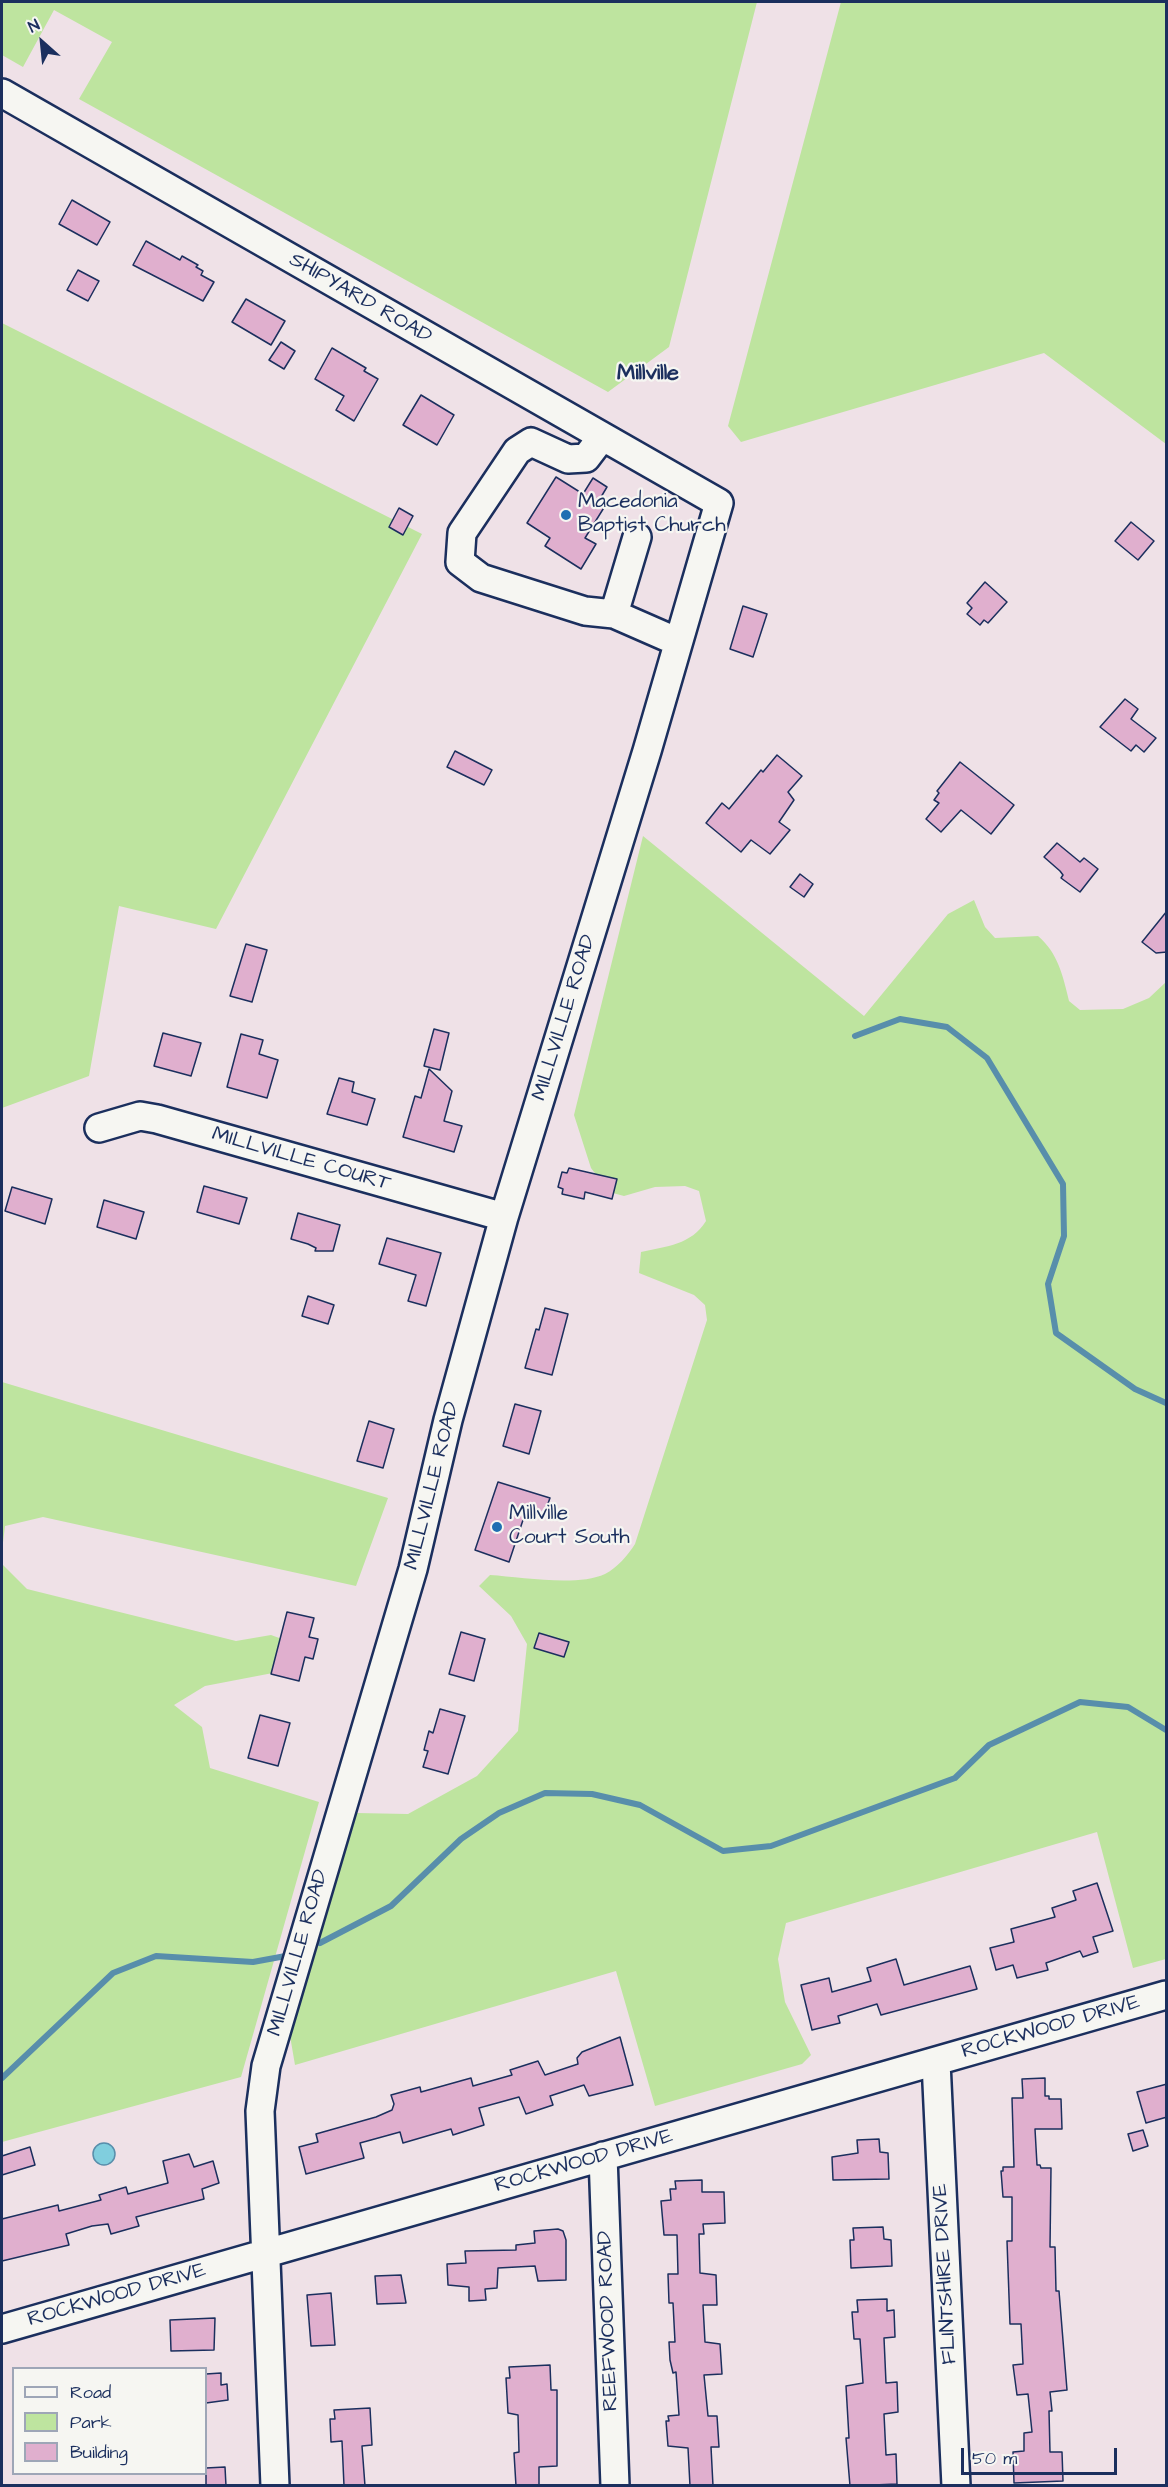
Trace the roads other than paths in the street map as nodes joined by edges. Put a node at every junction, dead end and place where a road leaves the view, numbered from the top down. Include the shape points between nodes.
1 (2, 93) edge
2 (602, 437) junction
3 (719, 503) joint
4 (637, 537) dead end
5 (614, 614) junction
6 (678, 642) junction
7 (99, 1128) dead end
8 (504, 1217) junction
9 (1167, 1995) edge
10 (936, 2062) junction
11 (603, 2156) junction
12 (265, 2253) junction
13 (2, 2329) edge
14 (275, 2486) edge
15 (615, 2486) edge
16 (956, 2486) edge

1 - 2 street, SHIPYARD ROAD
2 - 3 street, SHIPYARD ROAD
2 - 5 street via 586,458 568,459 531,442 517,451 462,533 460,562 481,578 585,611
3 - 6 street, MILLVILLE ROAD
4 - 5 street
5 - 6 street
6 - 8 street, MILLVILLE ROAD
7 - 8 street, MILLVILLE COURT via 140,1116 157,1119
8 - 12 street, MILLVILLE ROAD via 448,1420 413,1569 266,2066 260,2111
9 - 10 street, ROCKWOOD DRIVE
10 - 11 street, ROCKWOOD DRIVE
10 - 16 street, FLINTSHIRE DRIVE
11 - 12 street, ROCKWOOD DRIVE
11 - 15 street, REEFWOOD ROAD
12 - 13 street, ROCKWOOD DRIVE
12 - 14 street, MILLVILLE ROAD

